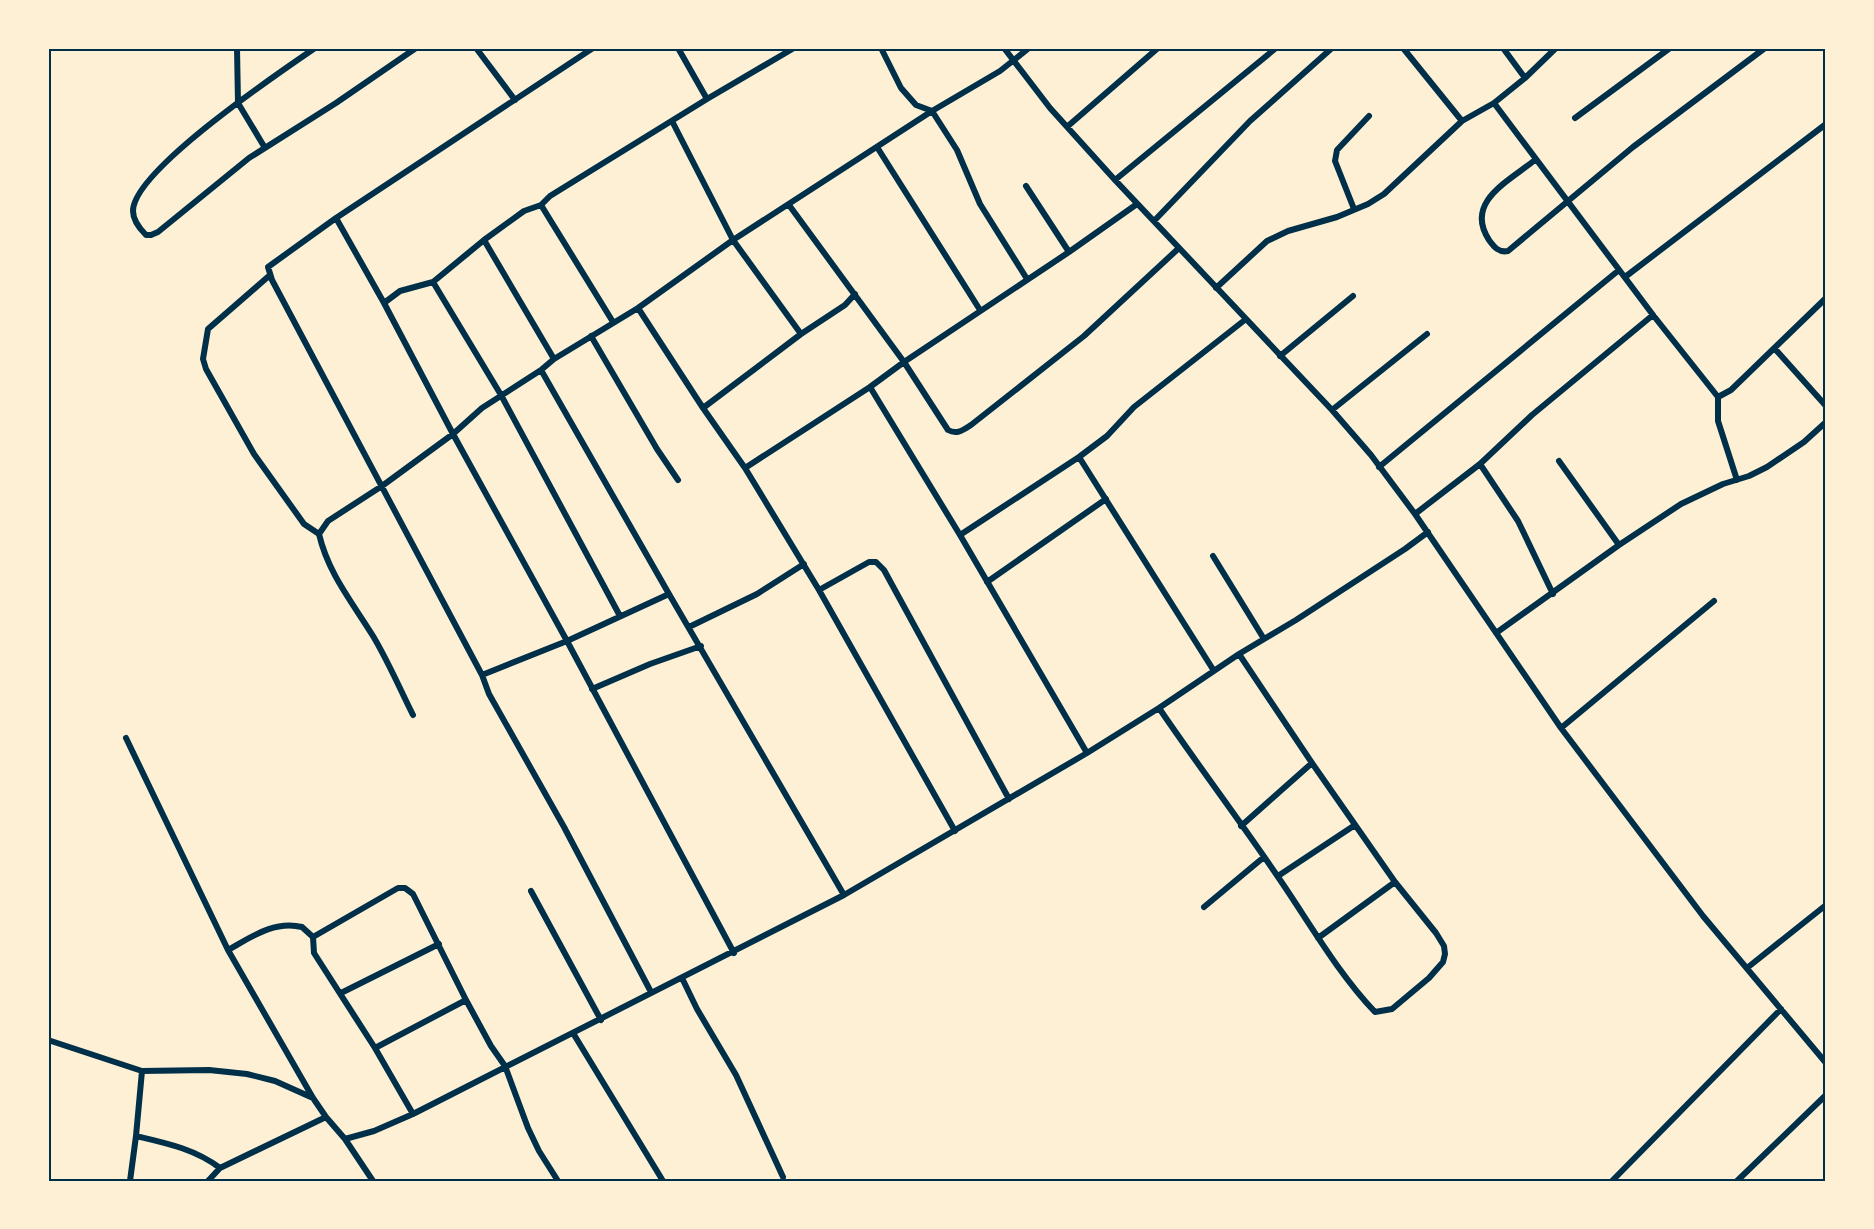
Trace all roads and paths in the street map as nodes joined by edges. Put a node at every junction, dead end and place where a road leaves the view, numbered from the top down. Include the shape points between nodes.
1 (237, 48) edge
2 (315, 48) edge
3 (416, 48) edge
4 (476, 48) edge
5 (593, 48) edge
6 (678, 48) edge
7 (794, 48) edge
8 (881, 48) edge
9 (1004, 48) edge
10 (1029, 48) edge
11 (1158, 48) edge
12 (1276, 48) edge
13 (1332, 48) edge
14 (1402, 48) edge
15 (1503, 48) edge
16 (1556, 48) edge
17 (1670, 48) edge
18 (1765, 48) edge
19 (1014, 60) junction
20 (1525, 78) junction
21 (706, 99) junction
22 (515, 100) junction
23 (238, 103) junction
24 (1494, 103) junction
25 (932, 111) junction
26 (1369, 116) dead end
27 (1575, 118) dead end
28 (672, 121) junction
29 (1462, 121) junction
30 (1826, 124) edge
31 (1068, 126) junction
32 (878, 147) junction
33 (265, 148) junction
34 (1535, 160) junction
35 (1115, 180) junction
36 (1026, 186) dead end
37 (1567, 200) junction
38 (1137, 204) junction
39 (541, 205) junction
40 (789, 205) junction
41 (1354, 209) junction
42 (336, 218) junction
43 (1154, 221) junction
44 (484, 240) junction
45 (734, 240) junction
46 (1179, 248) junction
47 (1070, 252) junction
48 (1619, 270) junction
49 (270, 275) junction
50 (1625, 277) junction
51 (1027, 279) junction
52 (434, 282) junction
53 (1216, 288) junction
54 (855, 294) junction
55 (1353, 296) dead end
56 (1826, 298) edge
57 (384, 303) junction
58 (638, 308) junction
59 (980, 310) junction
60 (1653, 315) junction
61 (1246, 319) junction
62 (614, 322) junction
63 (801, 334) junction
64 (1427, 334) dead end
65 (591, 336) junction
66 (1775, 349) junction
67 (1280, 356) junction
68 (554, 359) junction
69 (904, 362) junction
70 (541, 370) junction
71 (870, 387) junction
72 (501, 395) junction
73 (1718, 397) junction
74 (1826, 406) edge
75 (703, 408) junction
76 (1332, 410) junction
77 (1826, 422) edge
78 (453, 434) junction
79 (1079, 457) junction
80 (1559, 460) dead end
81 (1480, 464) junction
82 (1379, 467) junction
83 (745, 468) junction
84 (678, 480) dead end
85 (1737, 480) junction
86 (382, 486) junction
87 (1106, 499) junction
88 (1415, 514) junction
89 (1428, 532) junction
90 (319, 534) junction
91 (960, 535) junction
92 (1619, 545) junction
93 (1213, 556) dead end
94 (804, 564) junction
95 (987, 582) junction
96 (819, 590) junction
97 (669, 594) junction
98 (1553, 594) junction
99 (1714, 601) dead end
100 (620, 616) junction
101 (689, 627) junction
102 (1496, 633) junction
103 (1264, 639) junction
104 (567, 641) junction
105 (700, 646) junction
106 (1239, 654) junction
107 (1214, 671) junction
108 (482, 675) junction
109 (592, 689) junction
110 (1159, 708) junction
111 (413, 715) dead end
112 (1561, 728) junction
113 (126, 738) dead end
114 (1087, 753) junction
115 (1312, 763) junction
116 (1009, 799) junction
117 (1355, 825) junction
118 (1241, 826) junction
119 (955, 831) junction
120 (1264, 857) junction
121 (1278, 876) junction
122 (1395, 882) junction
123 (531, 891) dead end
124 (844, 895) junction
125 (1826, 905) edge
126 (1204, 907) dead end
127 (313, 938) junction
128 (1318, 938) junction
129 (439, 944) junction
130 (228, 950) junction
131 (734, 953) junction
132 (1747, 968) junction
133 (682, 978) junction
134 (651, 992) junction
135 (341, 993) junction
136 (466, 1000) junction
137 (1781, 1010) junction
138 (601, 1020) junction
139 (573, 1033) junction
140 (48, 1040) edge
141 (375, 1048) junction
142 (1826, 1063) edge
143 (505, 1066) junction
144 (142, 1071) junction
145 (1826, 1095) edge
146 (313, 1098) junction
147 (413, 1114) junction
148 (326, 1117) junction
149 (136, 1136) junction
150 (345, 1139) junction
151 (220, 1168) junction
152 (783, 1177) dead end
153 (130, 1181) edge
154 (208, 1181) edge
155 (373, 1181) edge
156 (558, 1181) edge
157 (663, 1181) edge
158 (1612, 1181) edge
159 (1737, 1181) edge

1 - 23 street
2 - 23 street
3 - 33 street
4 - 22 street
5 - 22 street
6 - 21 street
7 - 21 street
8 - 25 street via 901,88 916,105
9 - 19 street
10 - 19 street
11 - 31 street
12 - 35 street
13 - 43 street via 1250,121
14 - 29 street
15 - 20 street
16 - 20 street
17 - 27 street
18 - 37 street
19 - 25 street
19 - 31 street
20 - 24 street
21 - 28 street
22 - 42 street
23 - 33 street
23 - 33 street via 192,137 141,190 132,213 136,221 146,235 158,232
24 - 29 street
24 - 34 street
25 - 32 street
25 - 51 street via 957,150 980,204
26 - 41 street via 1337,150 1335,161
28 - 39 street
28 - 45 street
29 - 41 street via 1383,194
30 - 50 street
31 - 35 street
32 - 40 street
32 - 59 street
34 - 37 street
34 - 37 street via 1488,197 1482,208 1482,226 1493,246 1508,251
35 - 38 street
36 - 47 street
37 - 48 street
38 - 43 street
38 - 47 street
39 - 44 street via 524,211
39 - 62 street
40 - 45 street
40 - 54 street
41 - 53 street via 1267,241
42 - 49 street via 268,267
42 - 57 street
43 - 46 street
44 - 52 street
44 - 68 street
45 - 58 street
45 - 63 street
46 - 53 street
46 - 69 street via 1084,336 959,432 953,433 944,426
47 - 51 street
48 - 50 street
48 - 82 street
49 - 86 street
49 - 90 street via 208,329 203,359 254,454 304,524
50 - 60 street
51 - 59 street
52 - 57 street via 400,291
52 - 72 street
53 - 61 street
54 - 63 street
54 - 69 street
55 - 67 street
56 - 66 street
57 - 78 street
58 - 62 street
58 - 75 street
59 - 69 street
60 - 73 street
60 - 81 street via 1532,415
61 - 67 street
61 - 79 street via 1134,407 1107,436
62 - 65 street
63 - 75 street
64 - 76 street
65 - 68 street
65 - 84 street
66 - 73 street via 1731,390
66 - 74 street
67 - 76 street
68 - 70 street
69 - 71 street
70 - 72 street
70 - 97 street
71 - 83 street
71 - 91 street
72 - 78 street
72 - 100 street
73 - 85 street via 1718,421
75 - 83 street
76 - 82 street
77 - 85 street via 1767,467
78 - 86 street
78 - 104 street
79 - 87 street
79 - 91 street
80 - 92 street
81 - 88 street
81 - 98 street via 1518,521
82 - 88 street
83 - 94 street
85 - 92 street via 1681,504
86 - 90 street via 328,521
86 - 108 street
87 - 95 street
87 - 107 street
88 - 89 street
89 - 102 street
89 - 103 street
90 - 111 street via 323,554 374,637
91 - 95 street
92 - 98 street
93 - 103 street
94 - 96 street
94 - 101 street via 757,594
95 - 114 street
96 - 116 street via 869,562 876,562 884,570
96 - 119 street
97 - 100 street
97 - 101 street
98 - 102 street
99 - 112 street
100 - 104 street
101 - 105 street
102 - 112 street
103 - 106 street
104 - 108 street
104 - 109 street
105 - 109 street
105 - 124 street
106 - 107 street
106 - 115 street
107 - 110 street
108 - 134 street
109 - 131 street
110 - 114 street
110 - 118 street
112 - 132 street
113 - 130 street
114 - 116 street
115 - 117 street
115 - 118 street
116 - 119 street
117 - 121 street
117 - 122 street
118 - 120 street
119 - 124 street
120 - 121 street
120 - 126 street
121 - 128 street
122 - 128 street
122 - 128 street via 1436,933 1446,954 1429,978 1392,1010 1375,1012
123 - 138 street
124 - 131 street
125 - 132 street
127 - 129 street via 386,894 405,888 418,901
127 - 130 street via 302,927 280,925
127 - 135 street via 314,953
129 - 135 street
129 - 136 street
130 - 146 street
131 - 133 street
132 - 137 street
133 - 134 street
133 - 152 street via 736,1075
134 - 138 street
135 - 141 street
136 - 141 street
136 - 143 street
137 - 142 street
137 - 158 street
138 - 139 street
139 - 143 street
139 - 157 street
140 - 144 street
141 - 147 street
143 - 147 street
143 - 156 street via 536,1143
144 - 146 street via 247,1074
144 - 149 street
145 - 159 street
146 - 148 street
147 - 150 street
148 - 150 street
148 - 151 street
149 - 151 street via 194,1152
149 - 153 street
150 - 155 street
151 - 154 street

